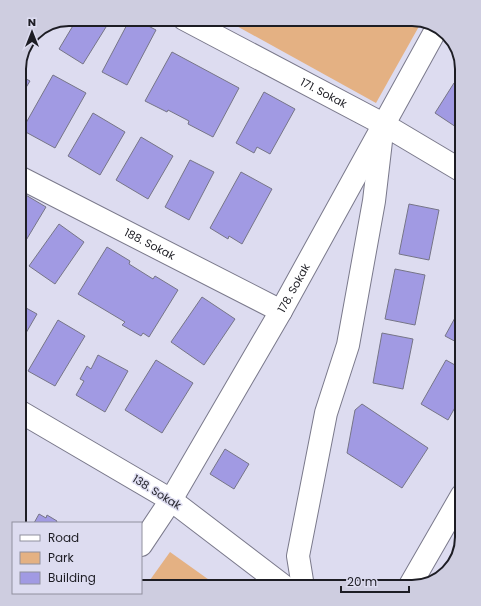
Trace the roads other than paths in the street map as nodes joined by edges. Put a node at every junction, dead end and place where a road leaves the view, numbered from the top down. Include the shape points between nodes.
1 (197, 26) edge
2 (434, 32) edge
3 (383, 124) junction
4 (455, 167) edge
5 (26, 181) edge
6 (281, 311) junction
7 (26, 414) edge
8 (171, 500) junction
9 (455, 507) edge
10 (142, 544) edge
11 (277, 580) edge
12 (302, 580) edge
13 (414, 580) edge

1 - 3 street, 171. Sokak
2 - 3 street, 178. Sokak
3 - 4 street, 171. Sokak
3 - 6 street, 178. Sokak
3 - 12 street via 374,201 348,345 326,413 298,556
5 - 6 street, 188. Sokak
6 - 8 street, 178. Sokak
7 - 8 street, 138. Sokak
8 - 10 street, 178. Sokak
8 - 11 street, 138. Sokak
9 - 13 street

